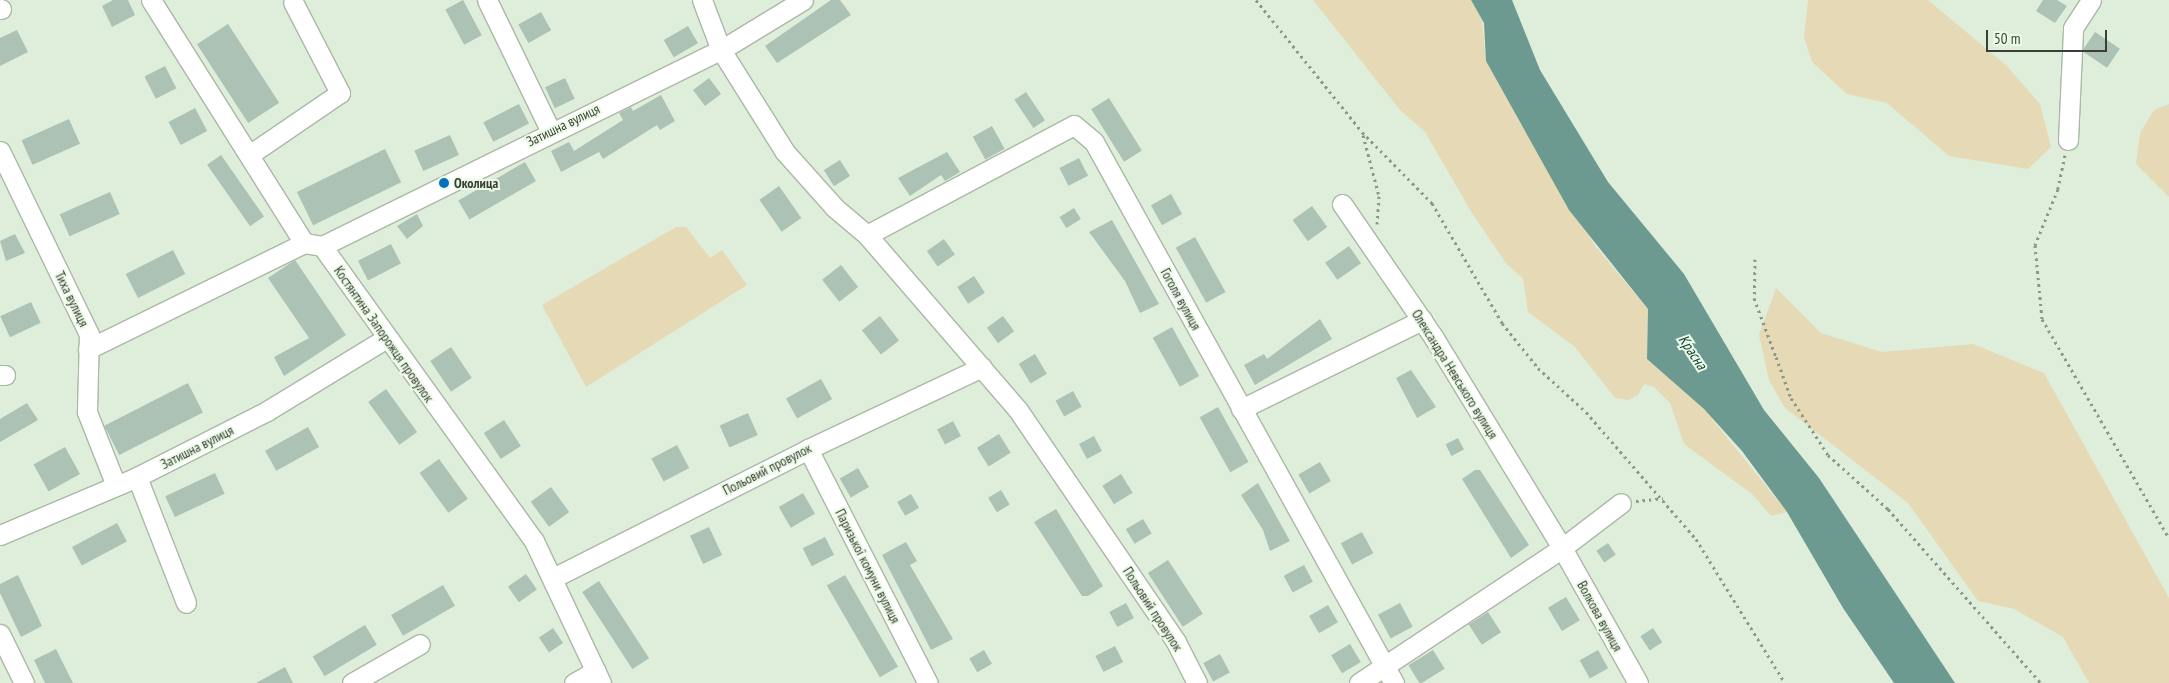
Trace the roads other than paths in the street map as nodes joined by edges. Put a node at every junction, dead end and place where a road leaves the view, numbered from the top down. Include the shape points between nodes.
1 (151, 0) edge
2 (487, 0) edge
3 (702, 0) edge
4 (803, 0) edge
5 (2091, 0) edge
6 (293, 2) dead end
7 (721, 50) junction
8 (550, 130) junction
9 (2068, 140) road end
10 (0, 151) edge
11 (249, 154) junction
12 (1342, 204) dead end
13 (867, 235) junction
14 (313, 244) junction
15 (1422, 320) junction
16 (385, 339) junction
17 (88, 349) junction
18 (982, 367) junction
19 (1241, 409) junction
20 (808, 449) junction
21 (137, 477) junction
22 (115, 483) junction
23 (1621, 503) road end
24 (0, 535) edge
25 (1562, 548) junction
26 (555, 577) junction
27 (186, 604) dead end
28 (0, 634) edge
29 (420, 644) dead end
30 (1383, 667) junction
31 (598, 677) edge
32 (24, 683) edge
33 (352, 683) edge
34 (574, 683) edge
35 (928, 683) edge
36 (1198, 683) edge
37 (1359, 683) edge
38 (1394, 683) edge
39 (1638, 683) edge

1 - 11 street, Костянтина Запорожця провулок
2 - 8 street
3 - 7 street, Польовий провулок
4 - 7 street, Затишна вулиця
5 - 9 street via 2073,28
6 - 11 street via 340,93
7 - 8 street, Затишна вулиця
7 - 13 street, Польовий провулок via 785,152 835,208
8 - 14 street, Затишна вулиця
10 - 17 street, Тиха вулиця via 89,334
11 - 14 street, Костянтина Запорожця провулок
12 - 15 street, Олександра Невського вулиця
13 - 18 street, Польовий провулок
13 - 19 street, Гоголя вулиця via 1074,125 1094,142
14 - 16 street, Костянтина Запорожця провулок
14 - 17 street, Затишна вулиця
15 - 19 street
15 - 25 street, Олександра Невського вулиця
16 - 21 street, Затишна вулиця via 267,411
16 - 26 street, Костянтина Запорожця провулок via 534,541
17 - 22 street, Тиха вулиця via 87,412
18 - 20 street, Польовий провулок
18 - 36 street, Польовий провулок via 1060,465 1176,642
19 - 30 street, Гоголя вулиця
20 - 26 street, Польовий провулок
20 - 35 street, Паризької комуни вулиця
21 - 22 street, Затишна вулиця
21 - 27 street
22 - 24 street, Затишна вулиця
23 - 25 street
25 - 30 street
25 - 39 street, Волкова вулиця
26 - 31 street, Костянтина Запорожця провулок
28 - 32 street
29 - 33 street
30 - 37 street
30 - 38 street, Гоголя вулиця
31 - 34 street

